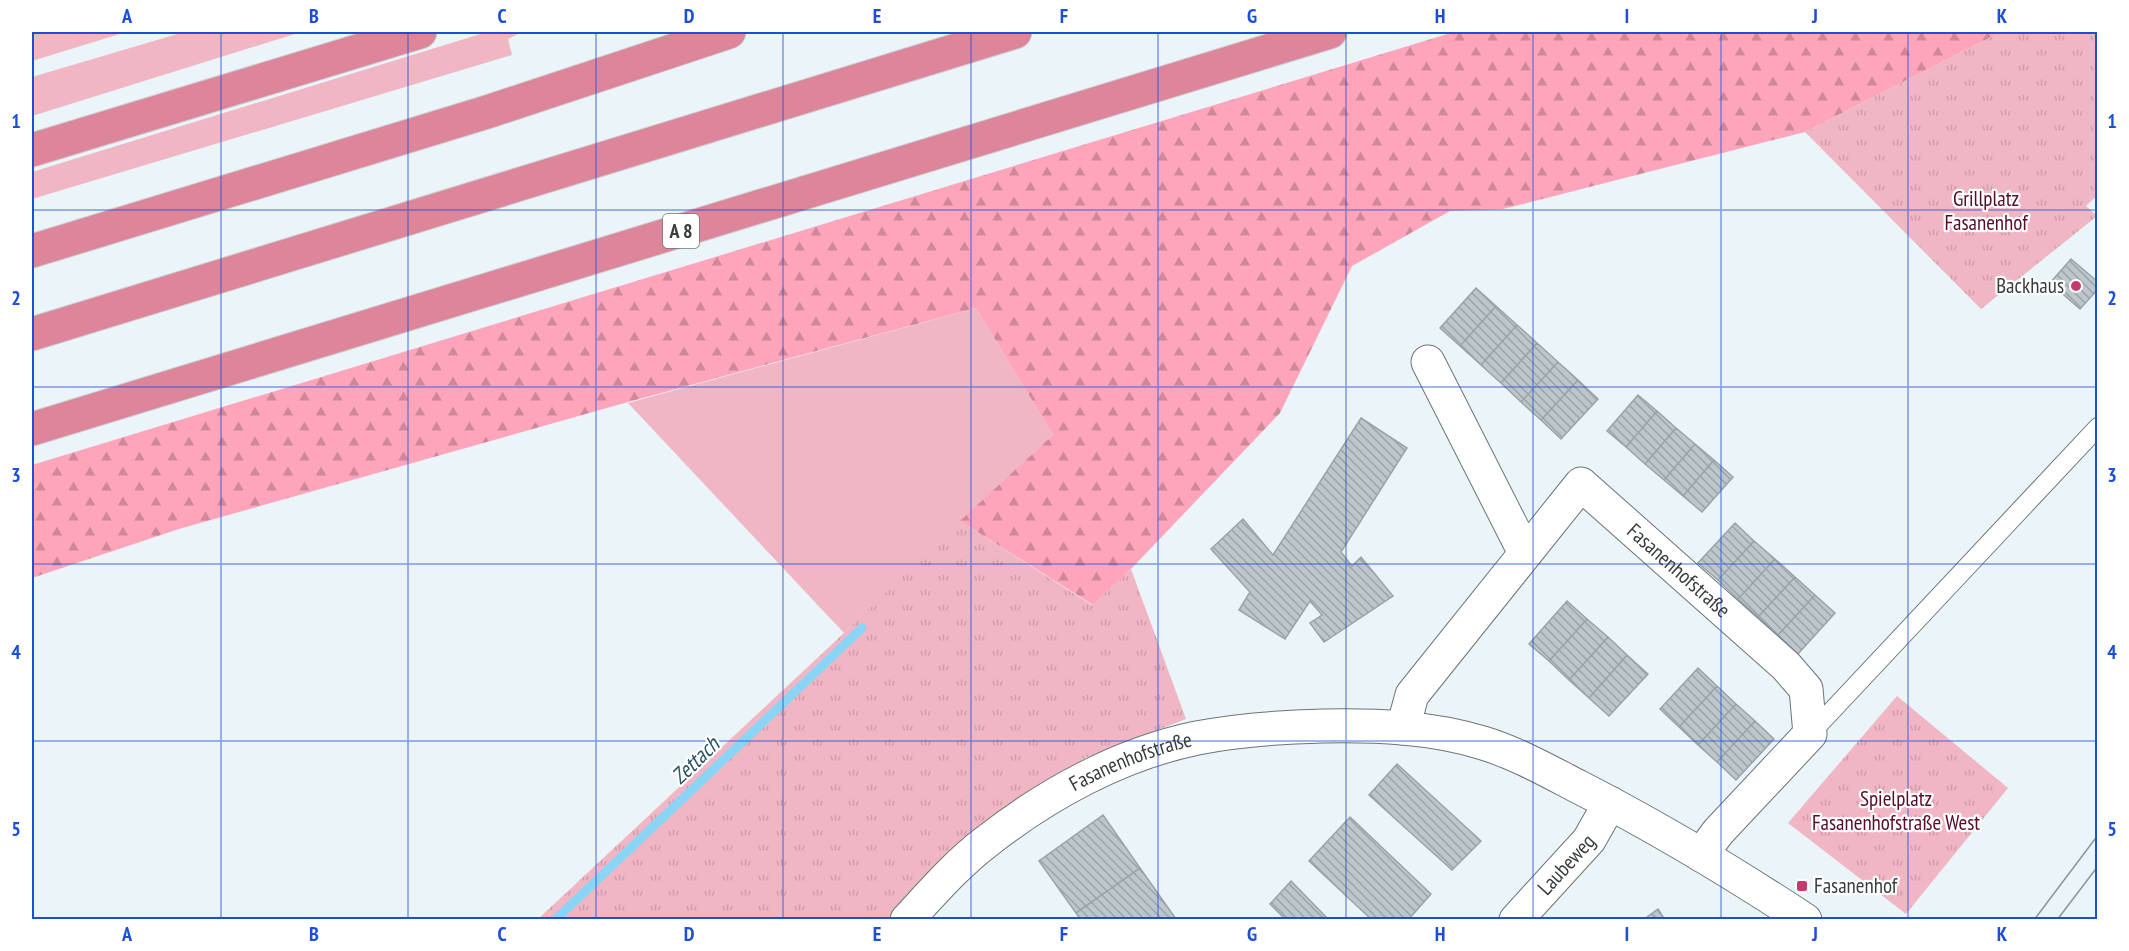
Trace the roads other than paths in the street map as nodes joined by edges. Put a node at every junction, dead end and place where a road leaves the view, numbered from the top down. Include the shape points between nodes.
1 (420, 32) edge
2 (729, 32) edge
3 (1015, 32) edge
4 (1330, 32) edge
5 (32, 150) edge
6 (32, 251) edge
7 (32, 334) edge
8 (1428, 362) dead end
9 (2097, 427) edge
10 (32, 429) edge
11 (1525, 553) junction
12 (1403, 728) junction
13 (1810, 734) junction
14 (1610, 803) junction
15 (1701, 855) junction
16 (907, 920) edge
17 (1516, 920) edge
18 (1805, 920) edge

1 - 5 highway
2 - 6 highway via 487,112
3 - 7 highway
4 - 10 highway, A 8
8 - 11 street
9 - 13 lane
11 - 12 street, Fasanenhofstraße via 1412,695
11 - 13 street, Fasanenhofstraße via 1581,484 1786,666 1806,689
12 - 14 street, Fasanenhofstraße via 1483,743
12 - 16 street, Fasanenhofstraße via 1277,727 1196,738 1137,756 1076,783 1026,812 984,843
13 - 15 street
14 - 15 street, Fasanenhofstraße
14 - 17 street, Laubeweg via 1589,840
15 - 18 street, Fasanenhofstraße

